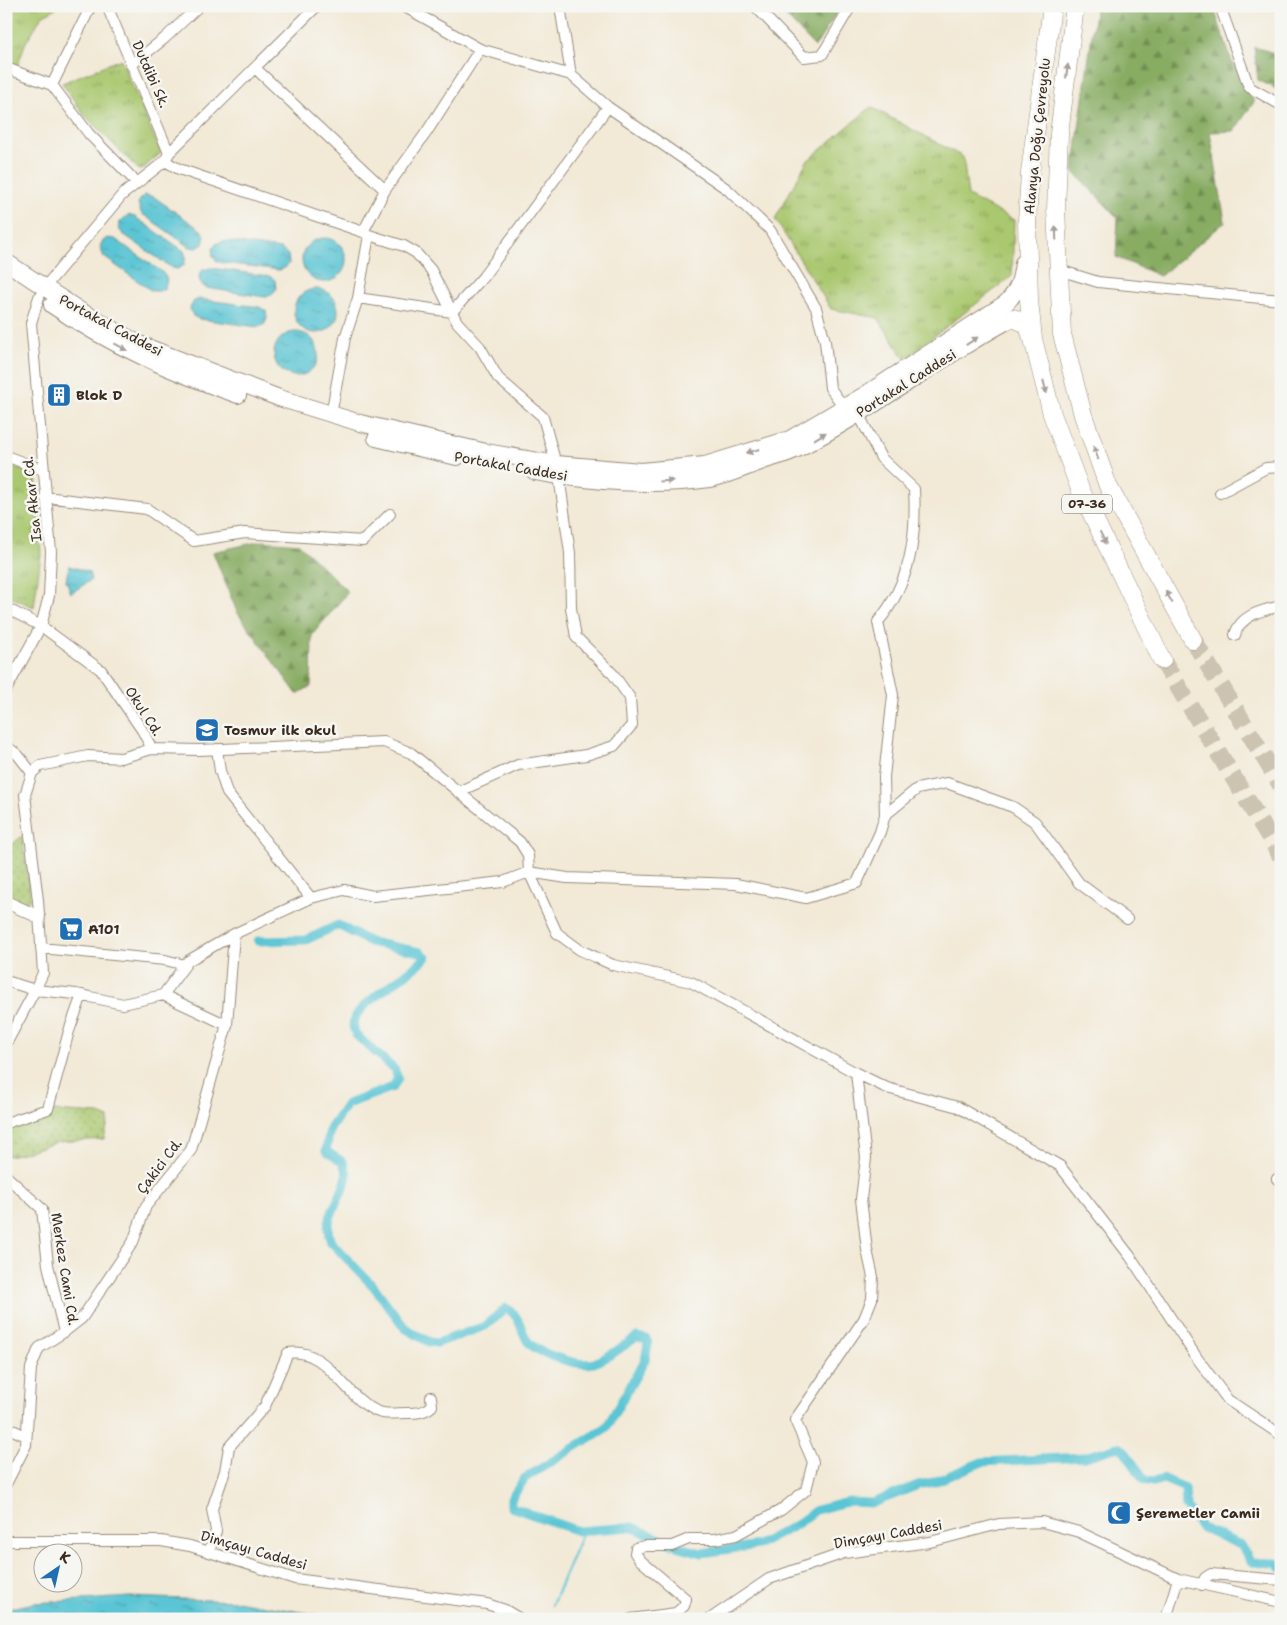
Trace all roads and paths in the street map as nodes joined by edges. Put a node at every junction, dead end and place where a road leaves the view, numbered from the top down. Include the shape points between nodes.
1 (90, 6) edge
2 (107, 6) edge
3 (199, 6) edge
4 (317, 6) edge
5 (404, 6) edge
6 (560, 6) edge
7 (756, 6) edge
8 (851, 6) edge
9 (1052, 6) edge
10 (1075, 6) edge
11 (1220, 6) edge
12 (480, 49) junction
13 (131, 65) junction
14 (6, 68) edge
15 (255, 68) junction
16 (571, 75) junction
17 (52, 85) junction
18 (1281, 105) edge
19 (608, 107) junction
20 (167, 157) junction
21 (137, 183) junction
22 (385, 190) junction
23 (1027, 221) junction
24 (366, 233) junction
25 (6, 262) edge
26 (1059, 270) junction
27 (6, 274) edge
28 (41, 292) junction
29 (358, 298) junction
30 (1281, 300) edge
31 (1010, 311) junction
32 (452, 312) junction
33 (1033, 339) junction
34 (851, 410) junction
35 (330, 420) junction
36 (6, 456) edge
37 (1281, 467) edge
38 (42, 470) junction
39 (558, 470) junction
40 (1220, 493) dead end
41 (45, 498) junction
42 (390, 514) dead end
43 (1281, 606) edge
44 (6, 608) edge
45 (41, 626) junction
46 (1236, 635) dead end
47 (1193, 640) tunnel mouth
48 (1162, 660) tunnel mouth
49 (6, 690) edge
50 (6, 746) edge
51 (152, 749) junction
52 (217, 749) junction
53 (32, 773) junction
54 (458, 792) junction
55 (885, 815) junction
56 (529, 872) junction
57 (311, 898) junction
58 (6, 902) edge
59 (39, 917) junction
60 (1127, 919) dead end
61 (234, 934) junction
62 (41, 948) junction
63 (185, 965) junction
64 (6, 981) edge
65 (35, 990) junction
66 (82, 995) junction
67 (163, 995) junction
68 (227, 1025) junction
69 (6, 1044) edge
70 (856, 1073) junction
71 (6, 1123) edge
72 (6, 1176) edge
73 (64, 1332) junction
74 (431, 1397) dead end
75 (6, 1427) edge
76 (1281, 1435) edge
77 (26, 1436) junction
78 (6, 1484) edge
79 (6, 1541) edge
80 (209, 1552) junction
81 (1178, 1579) junction
82 (1281, 1580) edge
83 (1202, 1584) junction
84 (1281, 1602) edge
85 (520, 1619) edge
86 (631, 1619) edge
87 (710, 1619) edge
88 (1166, 1619) edge

1 - 17 street
2 - 13 street, Dutdibi Sk.
3 - 13 street via 166,38
4 - 15 street
5 - 12 street
6 - 16 street
7 - 8 street via 804,57 822,54
9 - 23 highway, Alanya Doğu Çevreyolu / 07-36 via 1030,173
26 -> 10 highway, Alanya Doğu Çevreyolu / 07-36 via 1056,210 1059,134
11 - 18 street via 1249,87
12 - 16 street
12 - 22 street
13 - 20 street, Dutdibi Sk.
14 - 17 street
15 - 20 street
15 - 22 street
16 - 19 street
17 - 21 street via 89,134
19 - 32 street via 482,277
19 - 34 street via 727,189 770,230 816,308 825,340 830,388
20 - 21 street
20 - 24 street via 179,169
21 - 28 street via 122,196
22 - 24 street
23 - 31 main road via 1020,283
23 - 33 highway, Alanya Doğu Çevreyolu / 07-36
24 - 29 street
24 - 32 street via 416,253 432,270
25 - 28 main road, Portakal Caddesi
26 - 30 street via 1098,282
47 -> 26 highway, Alanya Doğu Çevreyolu / 07-36 via 1108,486 1083,415 1062,334
27 - 28 main road, Portakal Caddesi
28 - 35 main road, Portakal Caddesi via 78,323 137,356 209,385
28 - 38 street, Isa Akar Cd. via 31,323
29 - 32 street
29 - 35 street via 345,338
31 - 33 highway via 1027,324
31 - 34 main road, Portakal Caddesi via 982,335
32 - 39 street via 480,347 498,378 542,417
33 -> 48 highway, Alanya Doğu Çevreyolu / 07-36 via 1052,414 1080,489
34 - 39 main road, Portakal Caddesi via 797,449 710,479 643,482
34 - 55 street via 881,458 914,488 913,549 894,602 878,622 893,695 884,777
35 - 39 main road, Portakal Caddesi via 358,434 484,463
36 - 38 street
37 - 40 street via 1266,468
38 - 41 street, Isa Akar Cd.
39 - 54 street via 570,553 571,608 576,637 613,674 630,698 632,725 614,746 586,755 518,765
41 - 42 street via 147,509 194,541 245,533 363,541
41 - 45 street, Isa Akar Cd. via 51,552 49,596
43 - 46 street via 1259,611 1246,619
44 - 45 street, Okul Cd.
45 - 49 street, Isa Akar Cd.
45 - 51 street, Okul Cd. via 101,670
50 - 53 street
51 - 52 street, Okul Cd.
51 - 53 street via 121,758 88,756 40,766
52 - 54 street, Okul Cd. via 384,742 411,753
52 - 57 street via 227,793
53 - 59 street via 25,795
54 - 56 street, Okul Cd. via 520,842 528,855
55 - 56 street via 857,883 806,898 736,884 567,878
55 - 60 street via 917,789 947,783 1013,807 1035,822 1079,882
56 - 57 street via 503,882 373,896 344,890
56 - 70 street, Okul Cd. via 558,933 580,950 613,965 691,982
57 - 61 street
58 - 59 street
59 - 62 street
61 - 63 street
61 - 68 street, Çakici Cd.
62 - 63 street via 165,960
62 - 65 street via 43,974
63 - 67 street
64 - 65 street
65 - 66 street
65 - 69 street
66 - 67 street via 123,1004
66 - 71 street via 48,1109
67 - 68 street
68 - 73 street, Çakici Cd. via 191,1150 146,1206 133,1242 82,1318
70 - 76 street, Okul Cd. via 887,1088 958,1107 1060,1166 1130,1256 1228,1400
70 - 86 street via 866,1158 861,1199 873,1277 872,1299 864,1320 795,1420 813,1462 806,1490 781,1510 736,1535 636,1548 635,1553 654,1574 686,1599 676,1613
72 - 73 street, Merkez Cami Cd. via 42,1209 48,1264
73 - 77 street, Merkez Cami Cd. via 39,1348 31,1368
74 - 80 street via 432,1406 428,1410 381,1413 361,1403 325,1364 301,1351 288,1353 265,1406 229,1446 225,1471 212,1509 216,1531
75 - 77 street
77 - 78 street, Merkez Cami Cd. via 26,1445
79 - 80 street, Dimçayı Caddesi via 161,1541
80 - 85 street, Dimçayı Caddesi via 295,1579 487,1604
81 - 83 street, Dimçayı Caddesi
81 - 87 street, Dimçayı Caddesi via 1079,1532 1042,1522 999,1524 930,1542 844,1553 769,1579
81 - 88 street
82 - 83 street via 1212,1574
83 - 84 street, Dimçayı Caddesi

